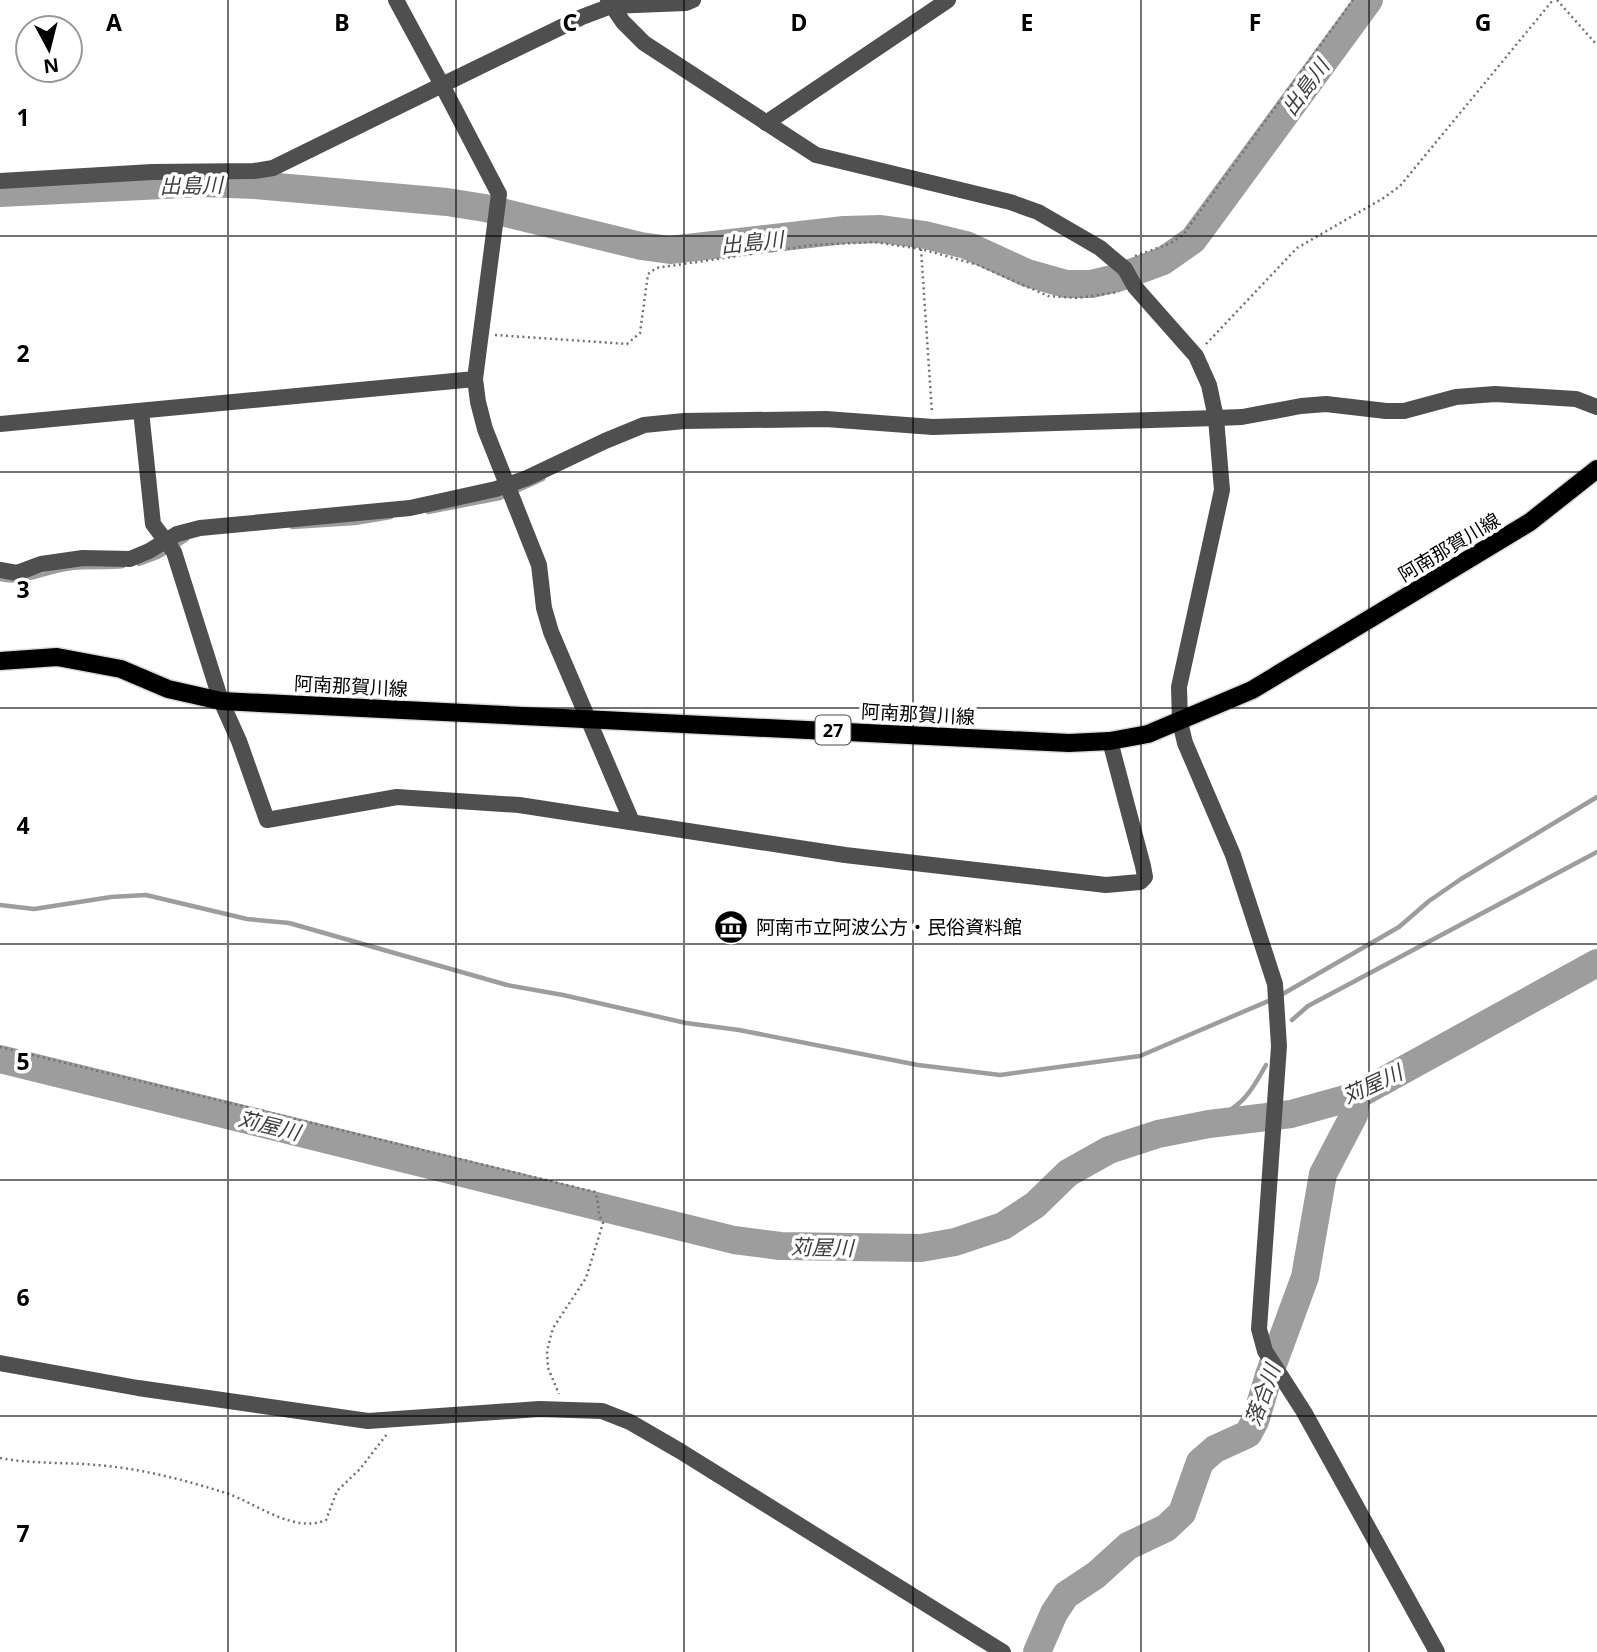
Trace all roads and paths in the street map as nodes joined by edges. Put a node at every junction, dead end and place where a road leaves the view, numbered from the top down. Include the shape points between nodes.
1 (396, 0) edge
2 (693, 0) edge
3 (948, 0) edge
4 (1353, 0) edge
5 (1555, 0) edge
6 (609, 3) edge
7 (1597, 45) edge
8 (442, 85) junction
9 (766, 123) junction
10 (0, 181) edge
11 (921, 249) junction
12 (1127, 274) junction
13 (480, 334) junction
14 (1196, 356) junction
15 (475, 379) junction
16 (1597, 407) edge
17 (142, 411) junction
18 (1216, 423) junction
19 (0, 424) edge
20 (933, 427) junction
21 (1597, 469) edge
22 (511, 491) junction
23 (170, 546) junction
24 (0, 570) edge
25 (0, 661) edge
26 (221, 701) junction
27 (589, 719) junction
28 (1180, 722) junction
29 (1110, 741) junction
30 (632, 822) junction
31 (0, 1047) edge
32 (0, 1363) edge
33 (566, 1410) junction
34 (391, 1421) junction
35 (0, 1458) edge
36 (1003, 1652) edge
37 (1437, 1652) edge

1 - 8 street
2 - 6 street
3 - 9 street
4 - 12 path via 1183,235 1144,255
5 - 7 path
5 - 14 path via 1400,186 1297,248
6 - 8 street
6 - 9 street via 644,43
8 - 10 street via 274,168
8 - 13 street via 499,194
9 - 12 street via 816,155 1038,212 1100,248
11 - 12 path via 978,265 1048,296 1105,296
11 - 13 path via 874,242 813,245 656,268 648,274 640,334 627,344
11 - 20 path
12 - 14 street
13 - 15 street
14 - 18 street via 1209,385
15 - 17 street
15 - 22 street via 485,429
16 - 18 street via 1576,399 1495,394 1456,397 1404,411 1301,406
17 - 19 street
17 - 23 street via 153,524
18 - 20 street
18 - 28 street via 1222,489 1179,687
20 - 22 street via 826,419 644,425
21 - 28 main road, 阿南那賀川線 / 27 via 1530,522 1252,690
22 - 23 street via 410,508 200,528 177,534
22 - 27 street via 539,565 551,632
23 - 24 street via 130,559 83,558 17,573
23 - 26 street
25 - 26 main road, 阿南那賀川線 / 27 via 57,657 121,669 168,689
26 - 27 main road, 阿南那賀川線 / 27
26 - 30 street via 267,820 397,797 519,805
27 - 29 main road, 阿南那賀川線 / 27 via 1069,743
27 - 30 street
28 - 29 main road, 阿南那賀川線 / 27
28 - 37 street via 1233,855 1275,984 1279,1046 1259,1329 1265,1351 1304,1412
29 - 30 street via 1143,866 1145,877 1140,881 1106,886 990,873
31 - 33 path via 595,1192 597,1214 603,1223 586,1278 553,1328 547,1351 548,1368
32 - 34 street via 337,1418
33 - 34 street
33 - 36 street via 602,1411 630,1422
34 - 35 path via 386,1437 337,1491 326,1520 316,1524 280,1517 227,1494 126,1468

